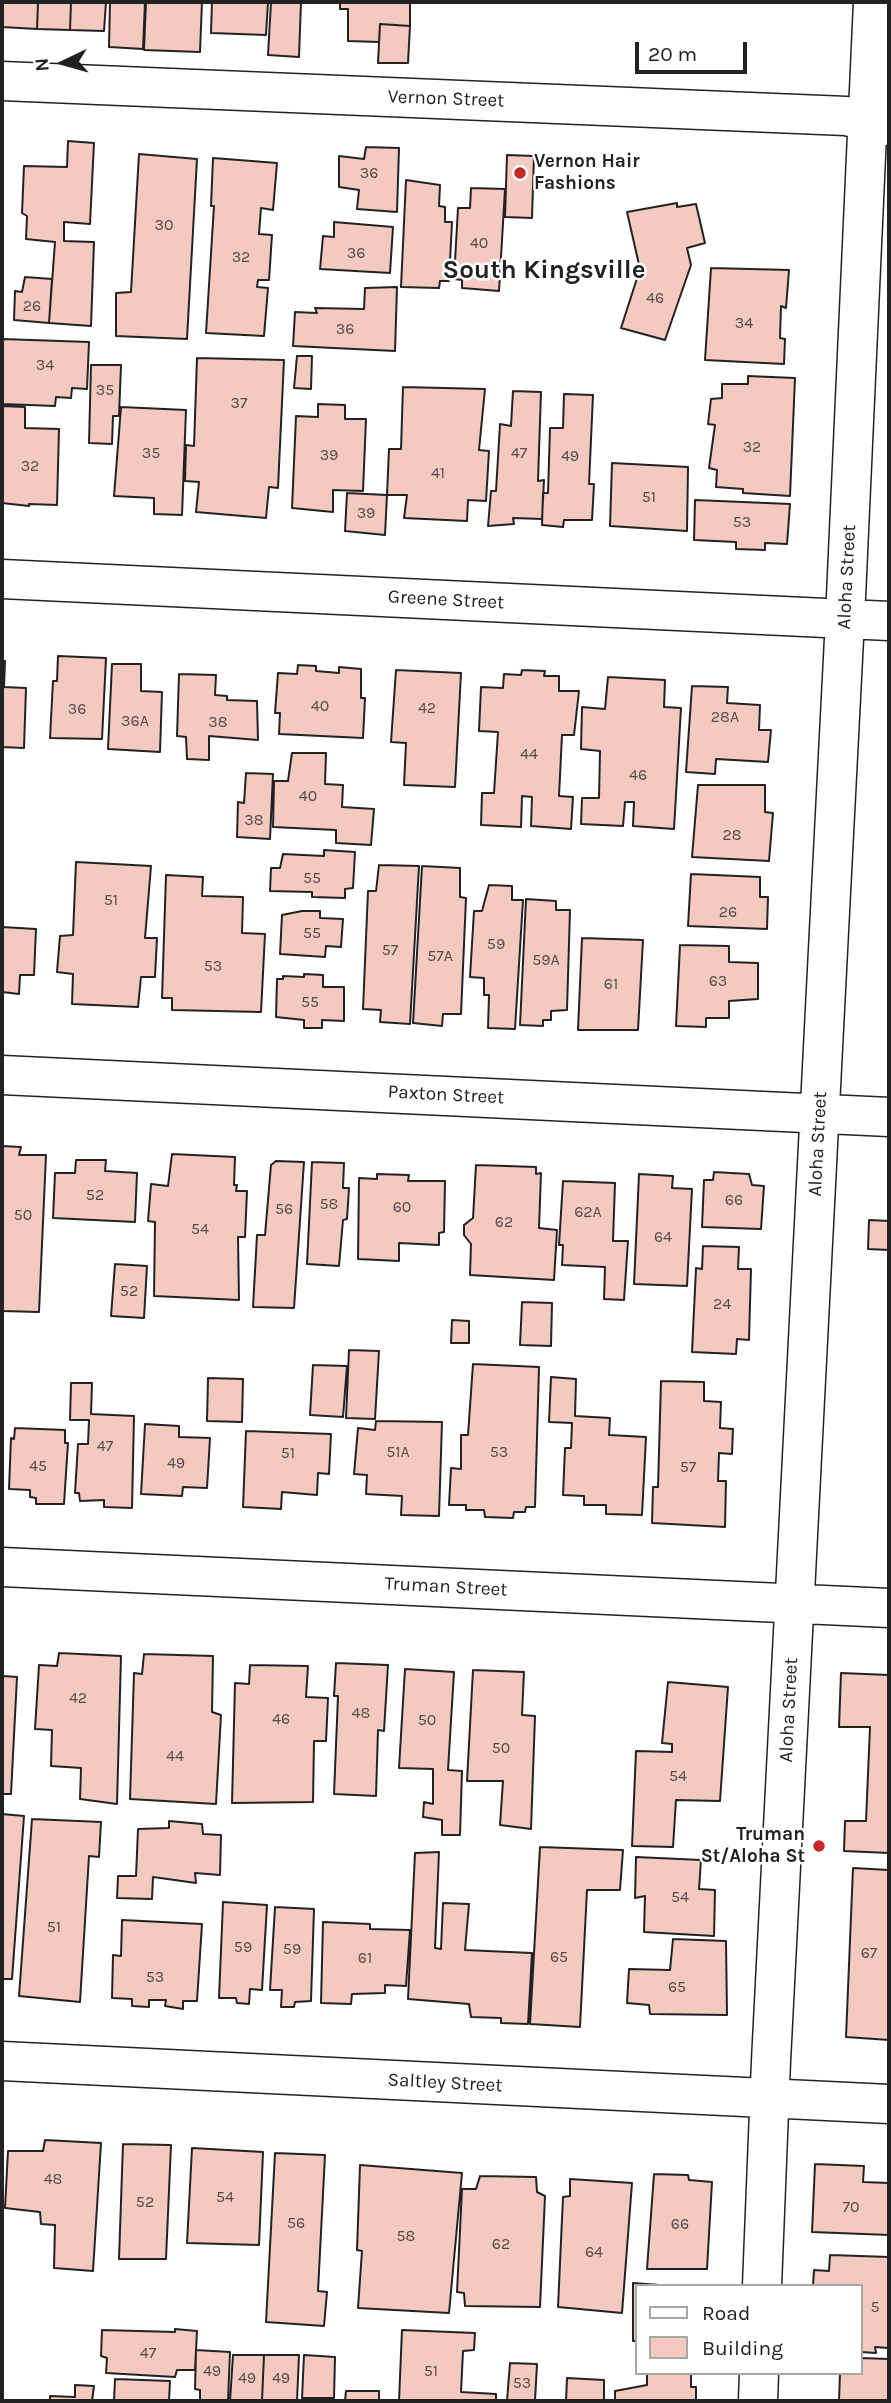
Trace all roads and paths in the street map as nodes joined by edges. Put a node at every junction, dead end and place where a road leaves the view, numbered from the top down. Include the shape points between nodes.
1 (873, 2) edge
2 (2, 80) edge
3 (879, 124) edge
4 (2, 579) edge
5 (845, 619) junction
6 (889, 621) edge
7 (2, 1075) edge
8 (820, 1113) junction
9 (889, 1116) edge
10 (2, 1566) edge
11 (795, 1604) junction
12 (889, 1608) edge
13 (2, 2061) edge
14 (769, 2098) junction
15 (889, 2104) edge
16 (762, 2284) edge
17 (759, 2375) edge
18 (758, 2401) edge

1 - 3 street, Aloha Street
2 - 3 street, Vernon Street via 846,116
3 - 5 street, Aloha Street
4 - 5 street, Greene Street
5 - 6 street, Greene Street
5 - 8 street, Aloha Street
7 - 8 street, Paxton Street
8 - 9 street, Paxton Street
8 - 11 street, Aloha Street
10 - 11 street, Truman Street
11 - 12 street, Truman Street
11 - 14 street, Aloha Street
13 - 14 street, Saltley Street
14 - 15 street, Saltley Street
14 - 16 street, Aloha Street
17 - 18 street

